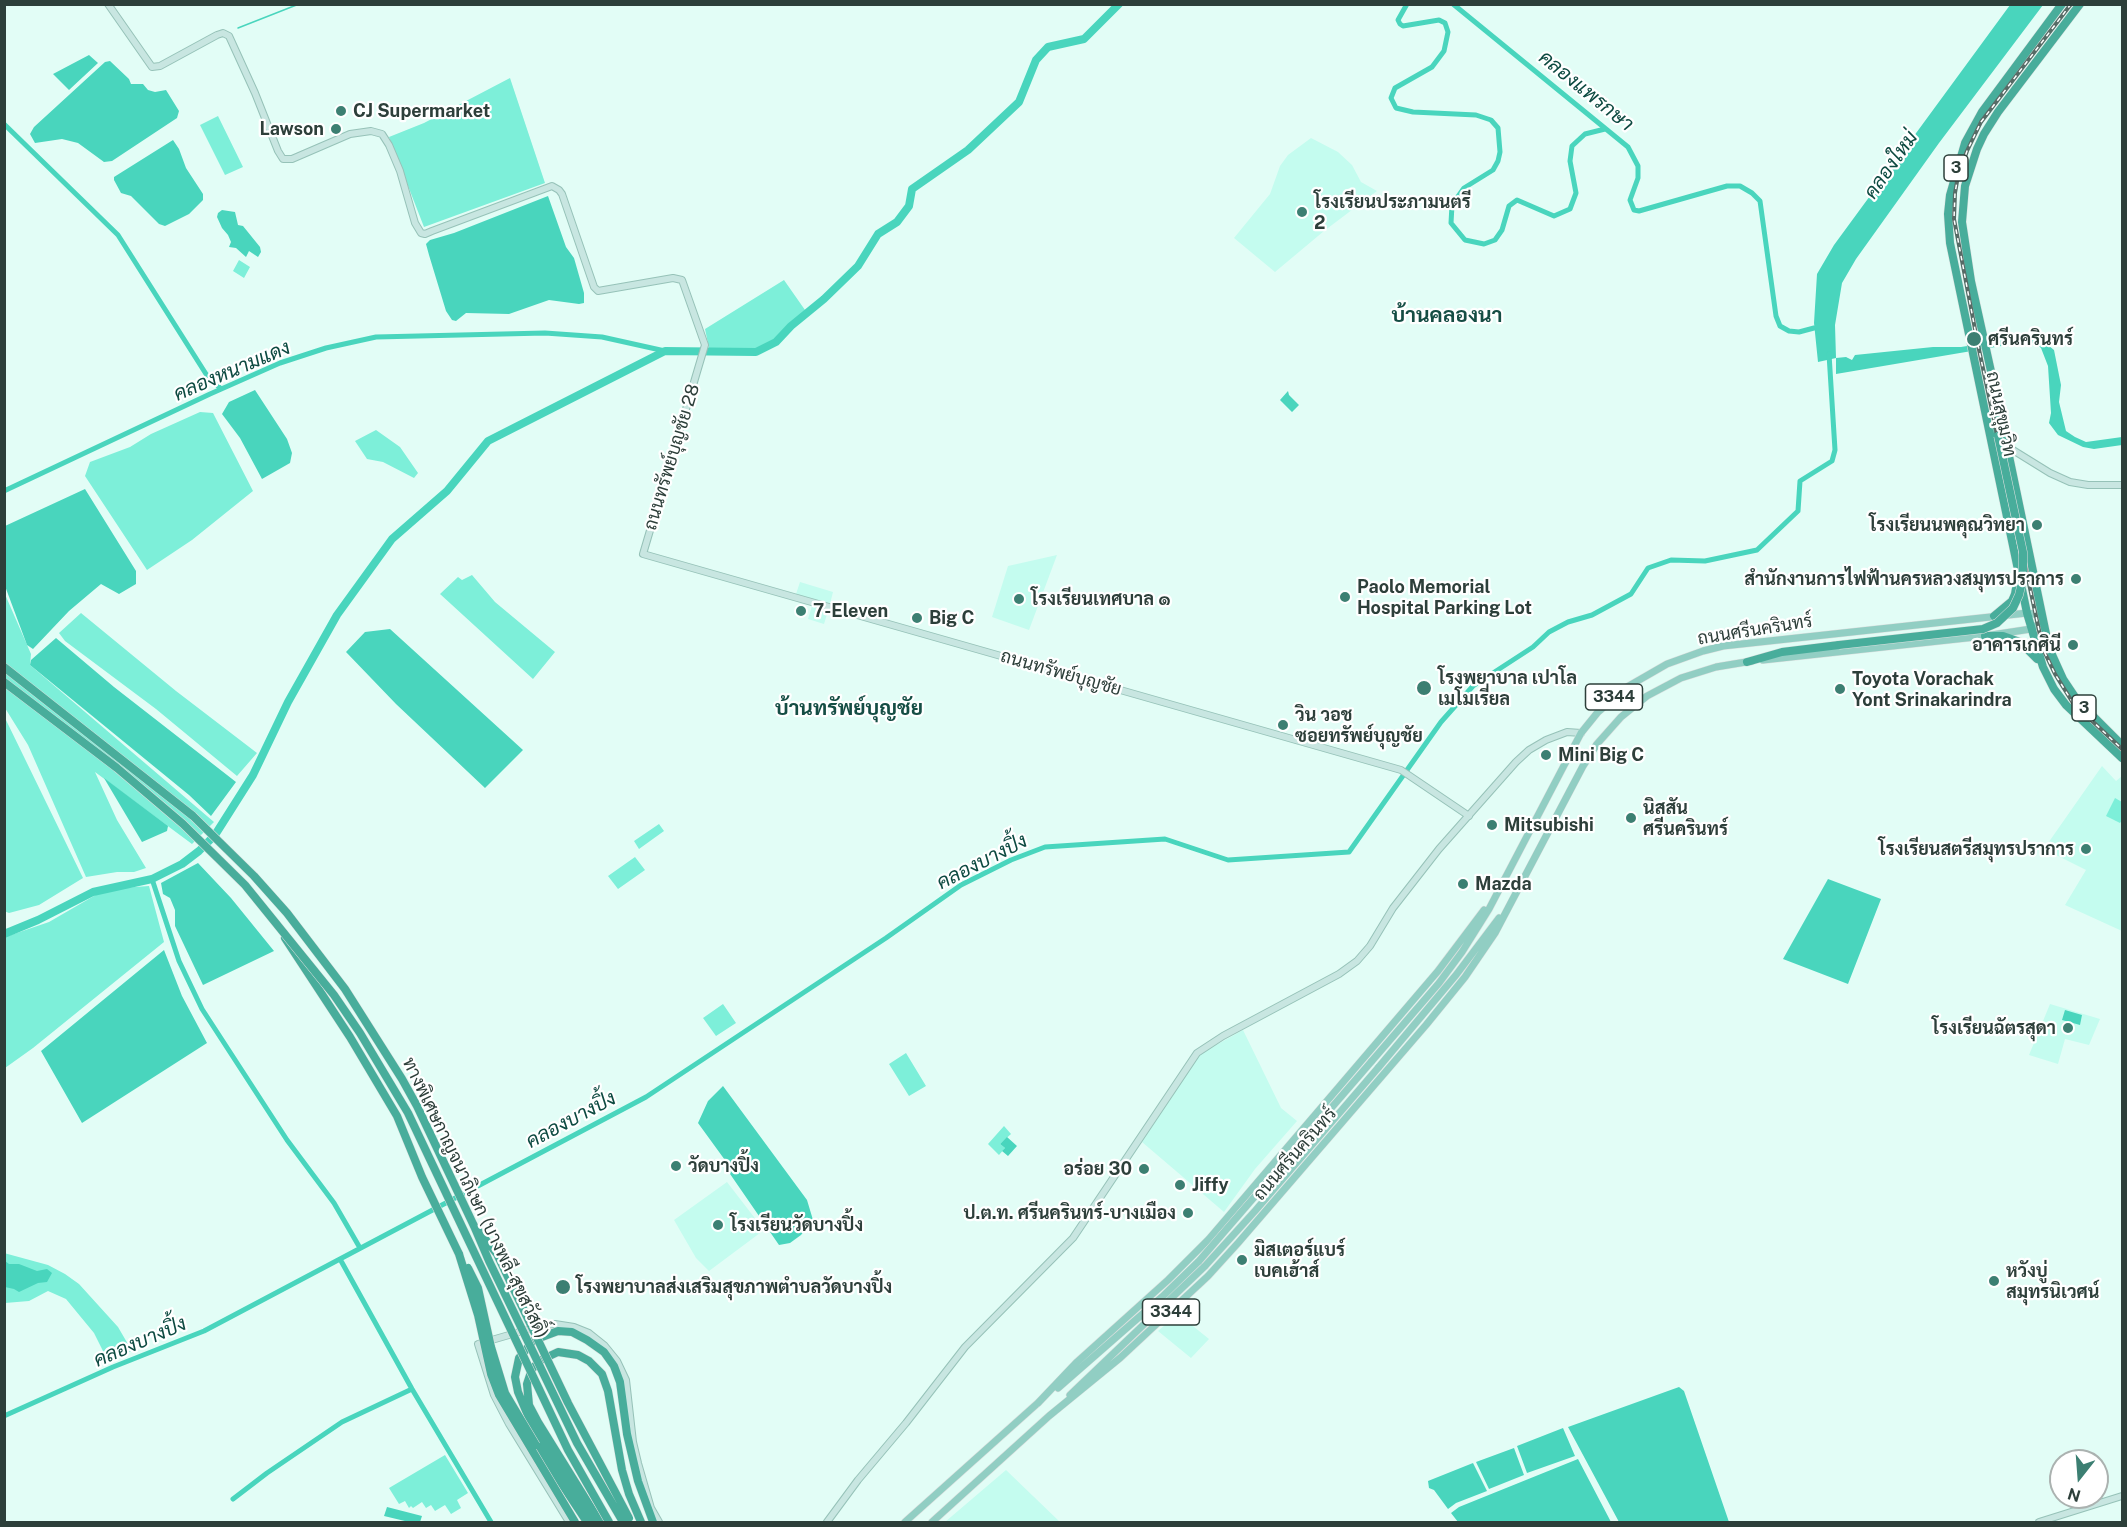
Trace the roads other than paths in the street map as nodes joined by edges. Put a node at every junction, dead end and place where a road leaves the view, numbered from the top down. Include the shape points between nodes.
1 (108, 4) edge
2 (2062, 4) edge
3 (2080, 4) edge
4 (1994, 384) junction
5 (2008, 447) junction
6 (2122, 484) edge
7 (642, 554) joint
8 (2018, 572) junction
9 (2036, 584) junction
10 (2022, 587) junction
11 (2027, 613) junction
12 (1994, 616) junction
13 (2041, 619) junction
14 (1964, 620) junction
15 (2031, 629) junction
16 (1985, 636) junction
17 (1963, 638) junction
18 (1747, 662) junction
19 (2056, 664) junction
20 (4, 666) edge
21 (2043, 667) junction
22 (4, 682) edge
23 (1581, 734) junction
24 (2122, 745) edge
25 (2122, 758) edge
26 (1469, 816) junction
27 (1509, 869) junction
28 (1525, 878) junction
29 (276, 922) junction
30 (1303, 1130) junction
31 (1322, 1146) junction
32 (1261, 1180) junction
33 (1280, 1195) junction
34 (459, 1254) junction
35 (1202, 1264) junction
36 (1038, 1403) junction
37 (1049, 1416) junction
38 (2122, 1496) edge
39 (628, 1521) edge
40 (569, 1522) edge
41 (575, 1522) edge
42 (587, 1522) edge
43 (593, 1522) edge
44 (600, 1522) edge
45 (609, 1522) edge
46 (641, 1522) edge
47 (653, 1522) edge
48 (659, 1522) edge
49 (827, 1522) edge
50 (905, 1522) edge
51 (932, 1522) edge
52 (2039, 1522) edge

1 - 7 street, ถนนทรัพย์บุญชัย 28 via 152,67 217,35 229,36 283,159 292,159 350,134 382,134 400,171 421,232 556,187 598,291 680,278 705,345
2 - 8 highway, ถนนสุขุมวิท / 3 via 1982,112 1965,143 1948,214 1950,243
3 - 4 highway, ถนนสุขุมวิท / 3 via 1984,134 1965,186 1963,240
4 - 5 highway, ถนนสุขุมวิท / 3
4 - 18 highway, bridge via 1998,436 2023,552 2023,578 2013,608 1997,623 1983,629 1782,652
5 - 6 street via 2070,482
5 - 9 highway, ถนนสุขุมวิท / 3
7 - 26 street, ถนนทรัพย์บุญชัย via 1401,770
8 - 10 highway, ถนนสุขุมวิท / 3
8 - 12 highway via 2012,601
9 - 10 highway via 2030,590
9 - 13 highway, ถนนสุขุมวิท / 3
10 - 11 highway, ถนนสุขุมวิท / 3
11 - 12 main road, ถนนศรีนครินทร์ / 3344
11 - 13 main road, ถนนศรีนครินทร์ / 3344
11 - 15 highway, ถนนสุขุมวิท / 3
12 - 14 main road, ถนนศรีนครินทร์ / 3344
13 - 15 main road, ถนนศรีนครินทร์ / 3344
13 - 19 highway, ถนนสุขุมวิท / 3
14 - 17 main road via 1971,629
14 - 23 main road, ถนนศรีนครินทร์ / 3344 via 1703,651 1661,667 1627,687 1598,712
15 - 16 main road, ถนนศรีนครินทร์ / 3344
15 - 21 highway, ถนนสุขุมวิท / 3
16 - 17 main road, ถนนศรีนครินทร์ / 3344
16 - 21 highway via 2003,636 2020,642
17 - 18 main road, ถนนศรีนครินทร์ / 3344
18 - 28 main road, ถนนศรีนครินทร์ / 3344 via 1682,678 1647,696 1621,717 1588,756
19 - 21 highway via 2049,659
19 - 24 highway, ถนนสุขุมวิท / 3 via 2077,700
20 - 39 highway, ทางพิเศษกาญจนาภิเษก (บางพลี-สุขสวัสดิ์), bridge via 193,816 254,876 345,989 423,1116 474,1226 497,1254
21 - 25 highway, ถนนสุขุมวิท / 3 via 2066,705
22 - 29 highway, ทางพิเศษกาญจนาภิเษก (บางพลี-สุขสวัสดิ์), bridge via 183,824
23 - 26 street via 1567,732 1528,750
23 - 27 main road, ถนนศรีนครินทร์ / 3344
26 - 49 street via 1409,887 1357,961 1197,1053 1073,1238 965,1347
27 - 30 main road, ถนนศรีนครินทร์ / 3344 via 1459,945
27 - 35 main road, ถนนศรีนครินทร์ / 3344, bridge via 1456,960
28 - 31 main road, ถนนศรีนครินทร์ / 3344 via 1500,926 1465,977
28 - 35 main road, ถนนศรีนครินทร์ / 3344, bridge via 1476,950 1378,1068 1255,1211
29 - 34 highway, bridge via 397,1116
29 - 45 highway, ทางพิเศษกาญจนาภิเษก (บางพลี-สุขสวัสดิ์), bridge via 334,995 408,1113 568,1450
30 - 31 main road via 1301,1140 1305,1146
30 - 32 main road, ถนนศรีนครินทร์ / 3344
31 - 33 main road, ถนนศรีนครินทร์ / 3344
32 - 33 main road via 1277,1178
32 - 36 main road, ถนนศรีนครินทร์ / 3344 via 1180,1268
33 - 37 main road, ถนนศรีนครินทร์ / 3344 via 1183,1301
34 - 41 highway, bridge via 499,1395
34 - 42 highway, bridge via 478,1288 505,1393
35 - 36 main road, ถนนศรีนครินทร์ / 3344
35 - 37 main road, ถนนศรีนครินทร์ / 3344 via 1168,1304
36 - 50 main road, ถนนศรีนครินทร์ / 3344
37 - 51 main road, ถนนศรีนครินทร์ / 3344
38 - 52 street
40 - 48 street via 494,1395 478,1344 555,1324 574,1327 597,1338 618,1361 626,1380 633,1442 651,1508
43 - 47 highway via 532,1425 515,1377 519,1358 534,1340 558,1331 572,1332 587,1340 604,1352 614,1366 630,1447
44 - 46 highway via 529,1405 527,1384 532,1369 558,1352 578,1355 602,1374 622,1470

